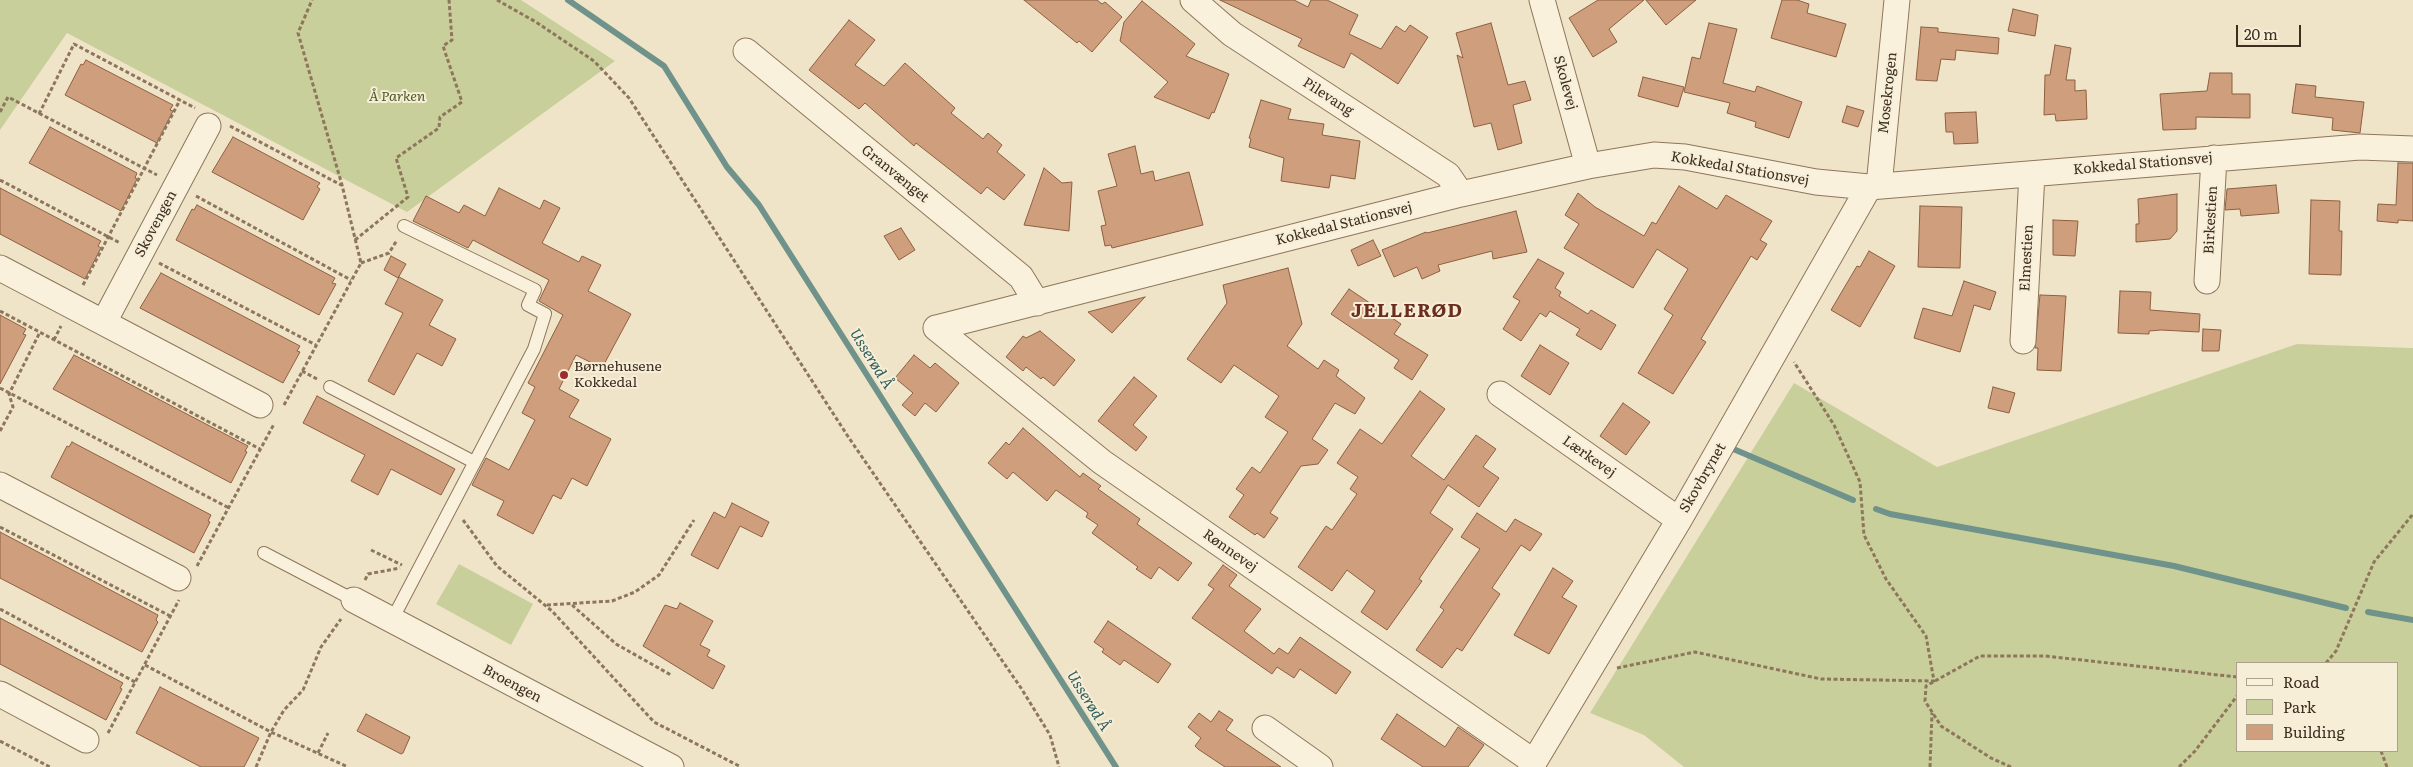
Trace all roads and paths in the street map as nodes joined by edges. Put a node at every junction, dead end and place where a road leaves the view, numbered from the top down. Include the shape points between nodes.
1 (312, 0) edge
2 (449, 0) edge
3 (498, 0) edge
4 (1193, 0) edge
5 (1542, 0) edge
6 (1898, 0) edge
7 (746, 51) dead end
8 (180, 100) junction
9 (39, 114) dead end
10 (213, 121) junction
11 (2413, 149) edge
12 (2214, 158) junction
13 (1588, 166) junction
14 (2032, 174) junction
15 (342, 185) junction
16 (1874, 186) junction
17 (1461, 194) junction
18 (404, 226) joint
19 (355, 240) junction
20 (360, 263) junction
21 (0, 268) edge
22 (2207, 282) dead end
23 (1038, 303) junction
24 (72, 305) junction
25 (0, 311) edge
26 (104, 322) junction
27 (936, 328) joint
28 (40, 332) junction
29 (1786, 333) junction
30 (54, 340) junction
31 (2023, 342) dead end
32 (302, 371) dead end
33 (330, 386) dead end
34 (0, 388) edge
35 (10, 393) junction
36 (1500, 394) dead end
37 (260, 405) dead end
38 (0, 431) edge
39 (260, 449) dead end
40 (474, 462) junction
41 (0, 485) edge
42 (452, 506) junction
43 (229, 508) dead end
44 (2413, 514) edge
45 (694, 520) dead end
46 (1679, 520) junction
47 (0, 526) edge
48 (371, 550) dead end
49 (264, 554) dead end
50 (178, 578) dead end
51 (354, 600) junction
52 (546, 605) junction
53 (572, 605) junction
54 (0, 609) edge
55 (170, 616) dead end
56 (392, 620) junction
57 (2327, 662) edge
58 (144, 665) dead end
59 (670, 675) dead end
60 (1586, 675) junction
61 (2236, 677) edge
62 (1934, 681) junction
63 (135, 682) dead end
64 (0, 694) edge
65 (2236, 697) edge
66 (1932, 712) junction
67 (1265, 728) dead end
68 (271, 732) junction
69 (328, 732) dead end
70 (86, 740) dead end
71 (0, 741) edge
72 (2381, 752) edge
73 (318, 754) junction
74 (1533, 764) edge
75 (50, 767) edge
76 (256, 767) edge
77 (348, 767) edge
78 (671, 767) edge
79 (741, 767) edge
80 (1059, 767) edge
81 (1320, 767) edge
82 (1930, 767) edge
83 (2011, 767) edge
84 (2180, 767) edge
85 (2387, 767) edge

1 - 15 path via 298,33
2 - 19 path via 452,40 443,46 462,102 440,117 439,128 396,158 408,197
3 - 80 path via 594,61 629,98 849,438 1020,688 1050,735
4 - 17 street, Pilevang via 1232,34 1448,175
5 - 13 street, Skolevej
6 - 16 street, Mosekrogen
7 - 23 street, Granvænget via 1021,277
8 - 9 path via 74,44
8 - 10 path
8 - 24 path
10 - 15 path
10 - 26 street, Skovengen
11 - 12 street, Kokkedal Stationsvej via 2360,147
12 - 14 street, Kokkedal Stationsvej
12 - 22 street, Birkestien
13 - 16 street, Kokkedal Stationsvej via 1654,155 1685,157 1816,182
13 - 17 street, Kokkedal Stationsvej
14 - 16 street, Kokkedal Stationsvej
14 - 31 street, Elmestien
15 - 19 path
16 - 29 street, Skovbrynet
17 - 23 street, Kokkedal Stationsvej
18 - 20 path via 389,253
18 - 40 lane via 536,290 528,305 545,314 534,349
19 - 20 path
20 - 32 path
21 - 24 street
23 - 27 street, Kokkedal Stationsvej
24 - 26 street
24 - 30 path
25 - 28 path
26 - 37 street
27 - 74 street, Rønnevej via 1102,462
28 - 30 path
28 - 35 path
29 - 46 street, Skovbrynet
29 - 62 path via 1795,364 1834,425 1860,482 1864,535 1886,579 1926,636
30 - 39 path
33 - 40 lane
34 - 35 path
35 - 38 path via 13,407
35 - 43 path
36 - 46 street, Lærkevej
40 - 42 lane
41 - 50 street
42 - 52 path via 496,566
42 - 56 lane
44 - 57 path via 2374,562 2336,651
45 - 53 path via 659,575 635,592 612,601
46 - 60 street, Skovbrynet
47 - 55 path
48 - 51 path via 405,567 368,574
49 - 51 lane
51 - 56 street, Broengen
51 - 68 path via 321,647 303,690 284,710
52 - 53 path
52 - 79 path via 654,722
53 - 59 path via 616,644
54 - 63 path
56 - 78 street, Broengen
58 - 68 path
60 - 62 path via 1696,652 1821,679
60 - 74 street, Skovbrynet
61 - 62 path via 2045,656 1980,656
62 - 66 path via 1926,686 1925,702
64 - 70 street
65 - 84 path
66 - 82 path
66 - 83 path via 1941,726
67 - 81 street
68 - 73 path
68 - 76 path
69 - 73 path
71 - 75 path
72 - 85 path
73 - 77 path

